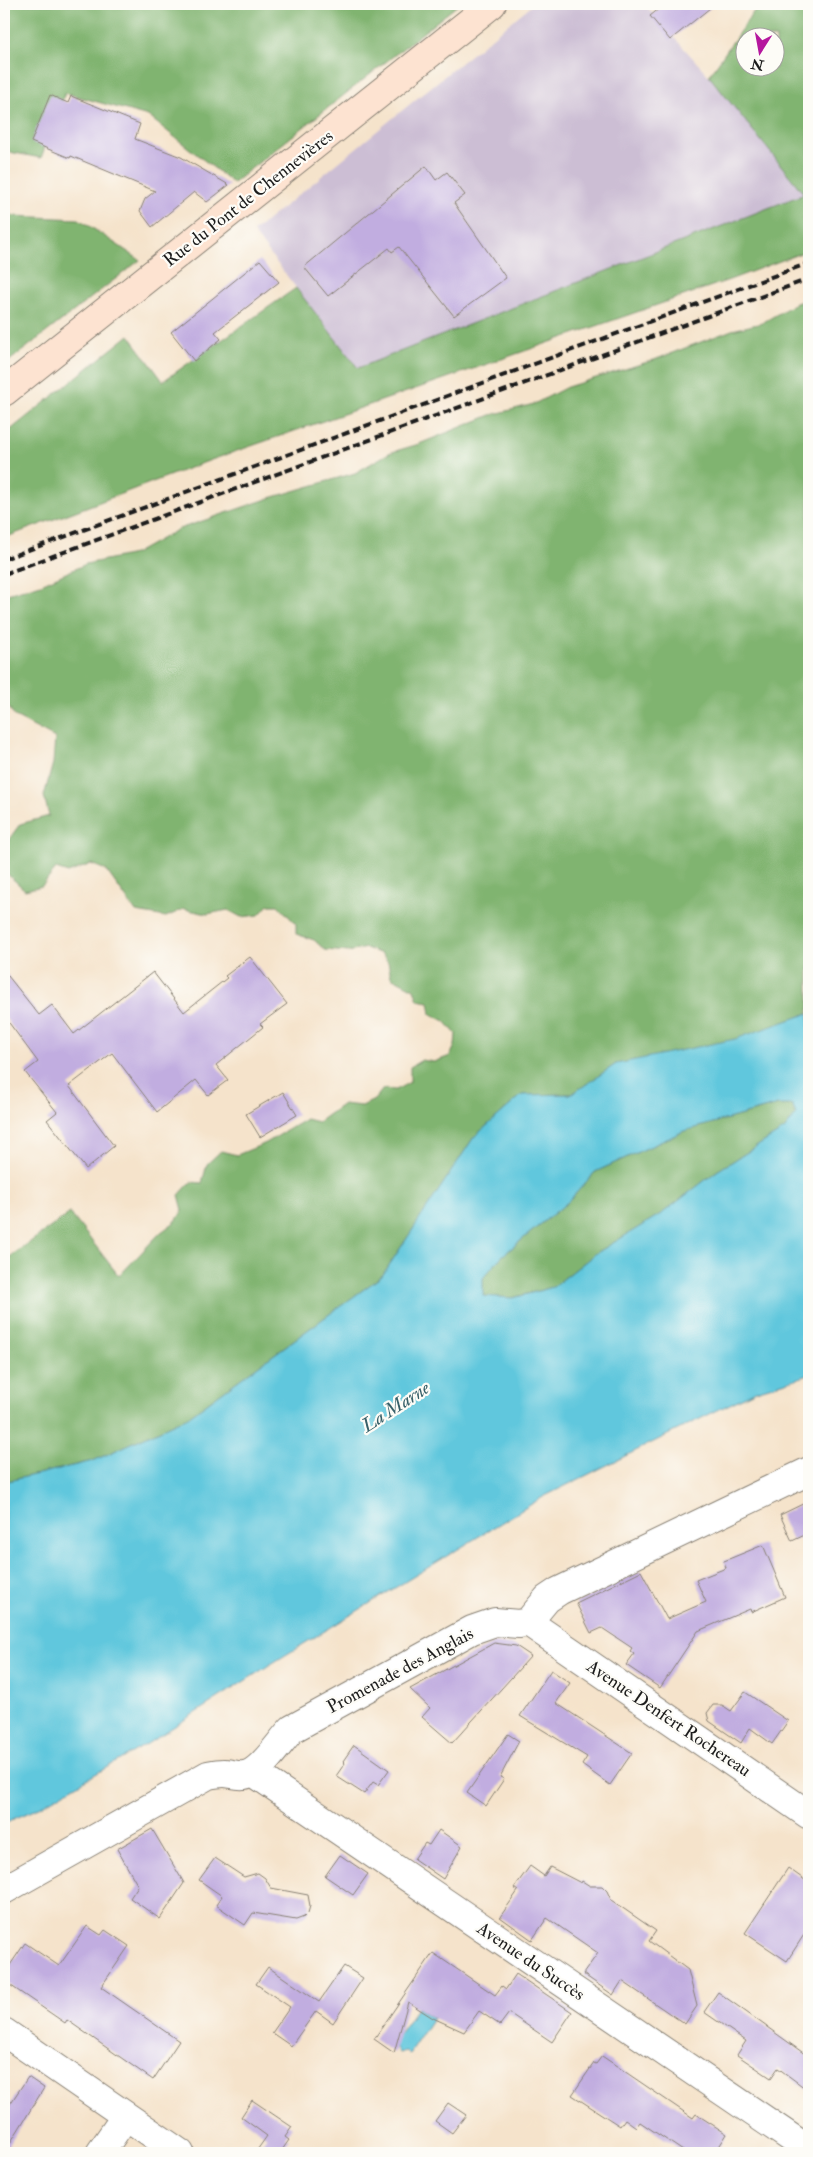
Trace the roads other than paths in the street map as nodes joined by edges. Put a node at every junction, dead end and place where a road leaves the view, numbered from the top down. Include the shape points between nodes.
1 (492, 4) edge
2 (4, 392) edge
3 (809, 1471) edge
4 (528, 1622) junction
5 (253, 1772) junction
6 (809, 1815) edge
7 (4, 1890) edge
8 (4, 2032) edge
9 (125, 2117) junction
10 (809, 2150) edge
11 (100, 2153) edge
12 (180, 2153) edge

1 - 2 main road, Rue du Pont de Chennevières
3 - 4 street via 559,1590
4 - 5 street, Promenade des Anglais via 495,1622 472,1630 292,1729
4 - 6 street, Avenue Denfert Rochereau
5 - 7 street via 244,1775 208,1774
5 - 10 street, Avenue du Succès
8 - 9 street
9 - 11 street
9 - 12 street

